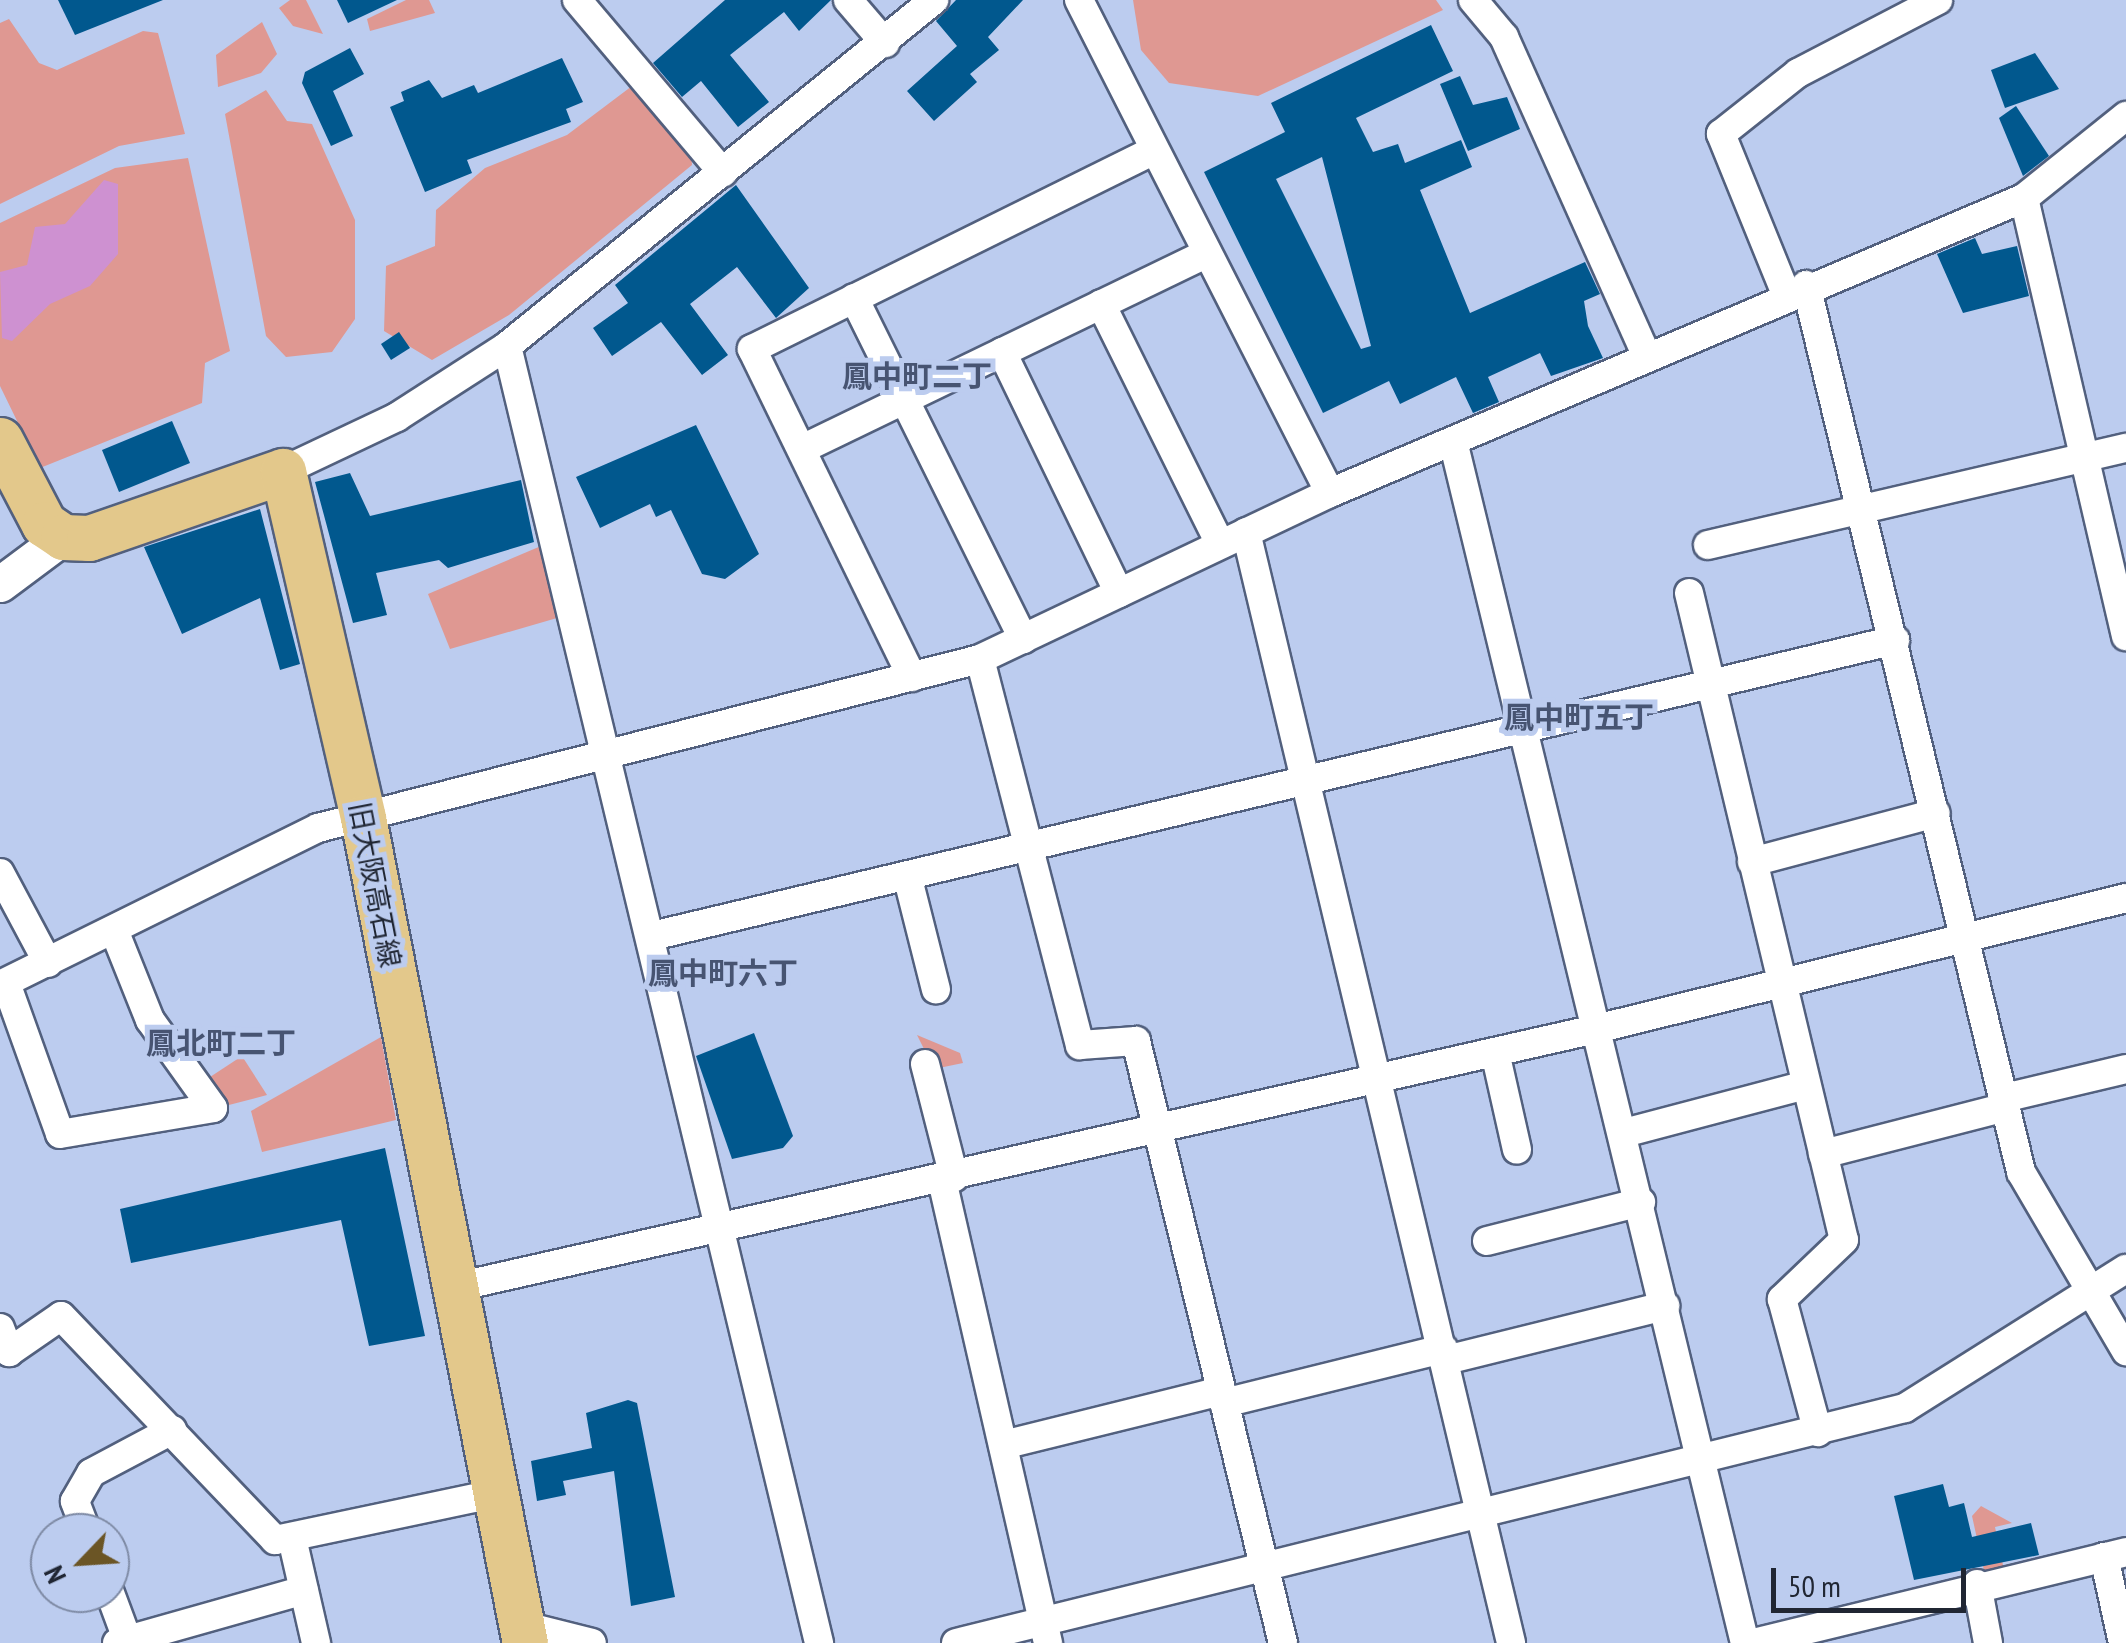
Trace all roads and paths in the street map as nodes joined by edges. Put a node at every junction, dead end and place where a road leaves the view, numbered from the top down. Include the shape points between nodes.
1 (577, 0) edge
2 (848, 0) edge
3 (934, 0) edge
4 (1079, 0) edge
5 (1473, 0) edge
6 (1938, 0) edge
7 (885, 43) junction
8 (2126, 116) edge
9 (1153, 151) junction
10 (722, 174) junction
11 (2024, 198) junction
12 (1206, 253) junction
13 (1796, 289) junction
14 (854, 298) junction
15 (1101, 304) junction
16 (507, 346) junction
17 (1002, 352) junction
18 (1646, 358) junction
19 (903, 400) junction
20 (0, 440) edge
21 (1453, 441) junction
22 (2126, 448) edge
23 (802, 449) junction
24 (2084, 458) junction
25 (283, 471) junction
26 (1330, 493) junction
27 (14, 498) edge
28 (1867, 510) junction
29 (63, 537) junction
30 (1233, 538) junction
31 (1708, 546) dead end
32 (0, 584) edge
33 (1119, 593) junction
34 (1689, 593) dead end
35 (2126, 636) edge
36 (1022, 639) junction
37 (1895, 640) junction
38 (980, 660) junction
39 (912, 677) junction
40 (1710, 688) junction
41 (1530, 730) junction
42 (607, 756) junction
43 (1307, 784) junction
44 (1936, 813) junction
45 (363, 818) junction
46 (1032, 851) junction
47 (1752, 862) junction
48 (0, 872) edge
49 (908, 879) junction
50 (2126, 898) edge
51 (114, 930) junction
52 (1966, 935) junction
53 (652, 936) junction
54 (48, 962) junction
55 (1782, 981) junction
56 (3, 984) edge
57 (936, 990) dead end
58 (1600, 1028) junction
59 (1495, 1052) junction
60 (924, 1064) dead end
61 (2126, 1069) edge
62 (1381, 1078) junction
63 (1806, 1086) junction
64 (2005, 1102) junction
65 (1158, 1128) junction
66 (1624, 1133) junction
67 (1518, 1150) dead end
68 (1823, 1154) junction
69 (948, 1178) junction
70 (1640, 1202) junction
71 (722, 1232) junction
72 (1488, 1241) dead end
73 (2126, 1269) edge
74 (452, 1288) junction
75 (2090, 1292) junction
76 (1666, 1306) junction
77 (0, 1328) edge
78 (2126, 1350) edge
79 (1445, 1355) junction
80 (1223, 1397) junction
81 (172, 1430) junction
82 (1818, 1432) junction
83 (1002, 1445) junction
84 (1702, 1461) junction
85 (494, 1494) junction
86 (80, 1513) edge
87 (1481, 1514) junction
88 (292, 1538) junction
89 (2115, 1555) edge
90 (1264, 1569) junction
91 (1976, 1584) junction
92 (304, 1590) junction
93 (115, 1613) edge
94 (1045, 1632) edge
95 (523, 1634) edge
96 (122, 1641) edge
97 (1502, 1641) edge
98 (316, 1643) edge
99 (592, 1643) edge
100 (819, 1643) edge
101 (956, 1643) edge
102 (1283, 1643) edge
103 (1745, 1643) edge
104 (1753, 1643) edge
105 (1988, 1643) edge
106 (2123, 1643) edge

1 - 10 street
2 - 7 street
3 - 7 street
4 - 9 street
5 - 18 street via 1504,37
6 - 13 street via 1798,73 1721,134
7 - 10 street
8 - 11 street
9 - 12 street
9 - 14 street
10 - 16 street
11 - 13 street
11 - 24 street
12 - 15 street
12 - 26 street
13 - 18 street
13 - 28 street
14 - 19 street
14 - 23 street via 752,348
15 - 17 street
15 - 30 street
16 - 25 street via 396,418
16 - 42 street
17 - 19 street
17 - 33 street
18 - 21 street
19 - 23 street
19 - 36 street
20 - 27 main road
21 - 26 street
21 - 41 street
22 - 24 street
23 - 39 street
24 - 28 street
24 - 35 street
25 - 29 main road via 88,538
25 - 45 main road, 旧大阪高石線
26 - 30 street
27 - 29 main road
28 - 31 street
28 - 37 street
29 - 32 street
30 - 33 street
30 - 43 street
33 - 36 street
34 - 40 street
36 - 38 street
37 - 40 street
37 - 44 street
38 - 39 street
38 - 46 street
39 - 42 street
40 - 41 street
40 - 47 street
41 - 43 street
41 - 58 street
42 - 45 street
42 - 53 street
43 - 46 street
43 - 62 street
44 - 47 street
44 - 52 street
45 - 51 street via 318,828
45 - 74 main road, 旧大阪高石線
46 - 49 street
46 - 65 street via 1080,1046 1136,1041
47 - 55 street
48 - 54 street
49 - 53 street
49 - 57 street
50 - 52 street
51 - 54 street
51 - 56 street via 150,1020 213,1108 60,1134
52 - 55 street
52 - 64 street
53 - 71 street
54 - 56 street
55 - 58 street
55 - 63 street
58 - 59 street
58 - 66 street
59 - 62 street
59 - 67 street
60 - 69 street
61 - 64 street
62 - 65 street
62 - 79 street
63 - 66 street
63 - 68 street
64 - 68 street
64 - 75 street via 2021,1172
65 - 69 street
65 - 80 street
66 - 70 street
68 - 82 street via 1844,1240 1782,1299
69 - 71 street
69 - 83 street
70 - 72 street
70 - 76 street
71 - 74 street
71 - 100 street
73 - 75 street
74 - 85 main road, 旧大阪高石線
75 - 78 street
75 - 82 street via 1938,1392
76 - 79 street
76 - 84 street
77 - 81 street via 9,1352 61,1316
79 - 80 street
79 - 87 street
80 - 83 street
80 - 90 street
81 - 86 street via 90,1473 75,1501
81 - 88 street via 275,1540
82 - 84 street
83 - 94 street
84 - 87 street
84 - 103 street
85 - 88 street
85 - 95 main road, 旧大阪高石線
87 - 90 street
87 - 97 street
88 - 92 street
89 - 91 street
89 - 106 street
90 - 94 street
90 - 102 street
91 - 104 street
91 - 105 street
92 - 96 street
92 - 98 street
93 - 96 street
94 - 101 street
95 - 99 street

